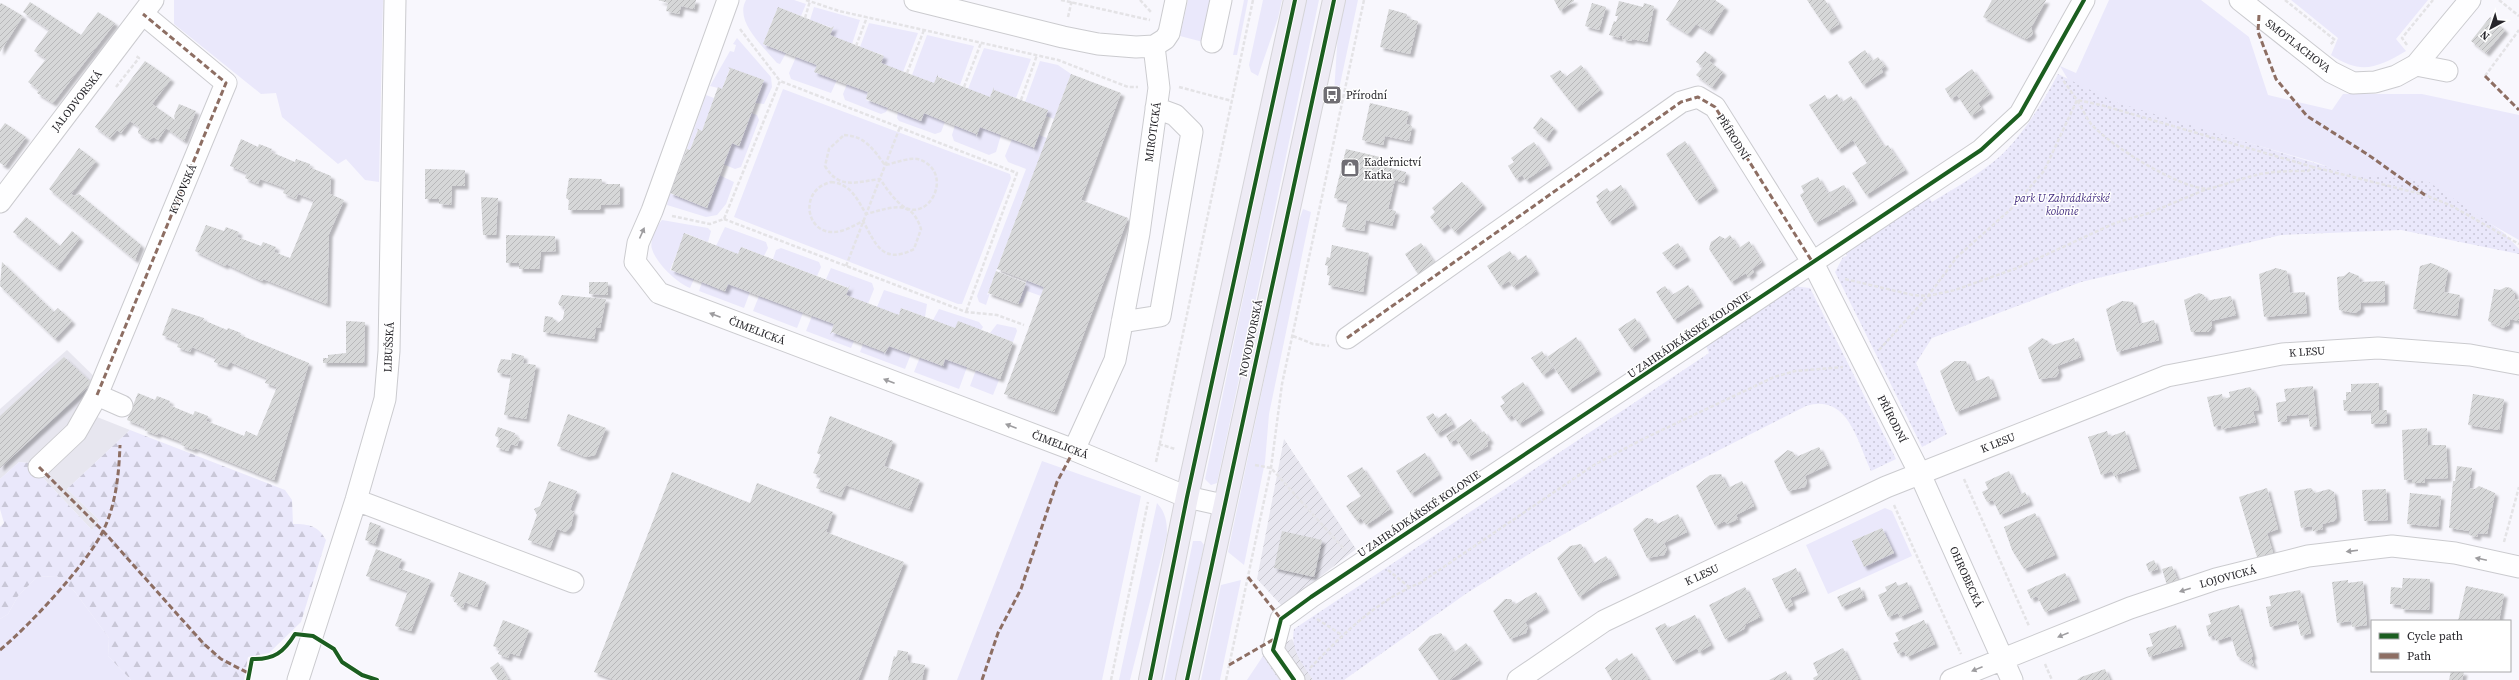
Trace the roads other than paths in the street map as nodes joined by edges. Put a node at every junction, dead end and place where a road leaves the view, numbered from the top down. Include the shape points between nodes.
1 (395, 0) edge
2 (915, 0) edge
3 (1176, 0) edge
4 (1221, 0) edge
5 (1294, 0) edge
6 (1334, 0) edge
7 (2084, 0) edge
8 (2240, 0) edge
9 (2470, 0) edge
10 (726, 4) edge
11 (148, 7) edge
12 (1161, 39) junction
13 (1212, 42) dead end
14 (2413, 56) junction
15 (2447, 71) dead end
16 (1156, 108) junction
17 (0, 202) edge
18 (1816, 270) junction
19 (1122, 322) junction
20 (1347, 338) road end
21 (2519, 364) edge
22 (97, 395) junction
23 (122, 406) dead end
24 (1074, 450) junction
25 (39, 467) dead end
26 (1920, 474) junction
27 (1187, 497) junction
28 (356, 500) junction
29 (1223, 505) junction
30 (2519, 567) edge
31 (573, 582) dead end
32 (2002, 659) junction
33 (1301, 675) edge
34 (1960, 676) edge
35 (298, 680) edge
36 (1150, 680) edge
37 (1187, 680) edge
38 (1518, 680) edge
39 (2012, 680) edge

1 - 28 street, LIBUŠSKÁ via 389,350 385,399
2 - 12 street via 1084,41 1136,47
3 - 12 street, MIROTICKÁ
4 - 13 street
5 - 27 main road
6 - 29 main road, NOVODVORSKÁ
7 - 18 street, U ZAHRÁDKÁŘSKÉ KOLONIE via 2020,114 1981,150
8 - 14 street, SMOTLACHOVA via 2331,72 2354,83 2376,82 2396,76
9 - 14 street, SMOTLACHOVA
24 -> 10 street, ČIMELICKÁ via 658,294 635,262 638,243 652,211
11 - 17 street, JALODVORSKÁ
11 - 22 street, KYJOVSKÁ via 226,83
12 - 16 street, MIROTICKÁ
14 - 15 street
16 - 19 street, MIROTICKÁ via 1139,233
16 - 19 street via 1175,115 1192,132 1160,316
18 - 20 street, PŘÍRODNÍ via 1715,107 1698,97 1681,102
18 - 26 street, PŘÍRODNÍ via 1856,364
18 - 33 street, U ZAHRÁDKÁŘSKÉ KOLONIE via 1368,559 1281,620 1273,650
19 - 24 street, MIROTICKÁ via 1115,360
21 - 26 street, K LESU via 2470,355 2378,348 2282,354 2167,376
22 - 23 street
22 - 25 street via 76,432
24 - 27 street, ČIMELICKÁ
26 - 32 street, OHROBECKÁ
26 - 38 street, K LESU via 1886,487 1604,621
27 - 29 street
27 - 36 main road
28 - 31 street
28 - 35 street, LIBUŠSKÁ
29 - 37 main road, NOVODVORSKÁ
30 -> 32 street, LOJOVICKÁ via 2455,553 2392,546 2308,556 2216,580 2137,605
32 -> 34 street, LOJOVICKÁ
32 - 39 street, OHROBECKÁ

